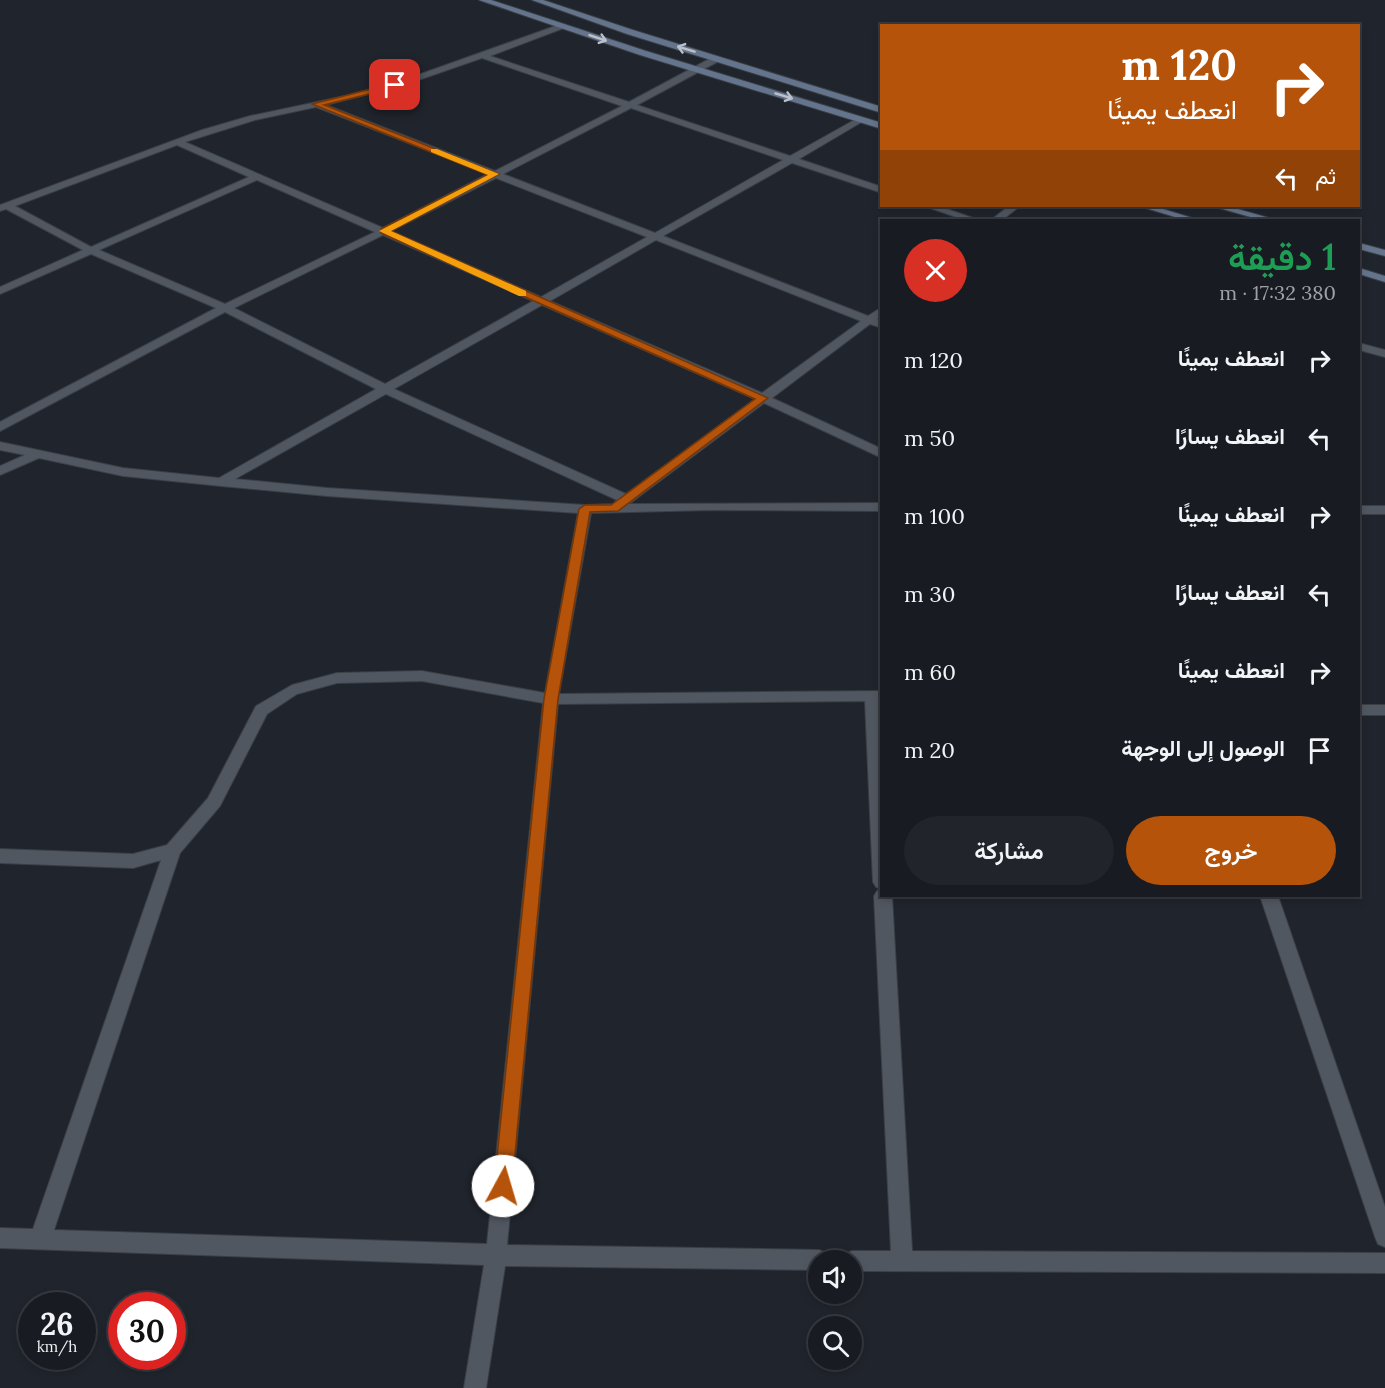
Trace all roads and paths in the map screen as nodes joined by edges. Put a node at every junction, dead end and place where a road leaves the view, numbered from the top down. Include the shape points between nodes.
1 (483, 0) edge
2 (536, 0) edge
3 (561, 26) junction
4 (480, 55) junction
5 (717, 59) junction
6 (699, 70) junction
7 (316, 104) junction
8 (629, 106) junction
9 (880, 109) edge
10 (861, 120) junction
11 (880, 125) edge
12 (178, 142) junction
13 (790, 160) junction
14 (495, 174) junction
15 (258, 176) junction
16 (880, 189) edge
17 (3, 206) edge
18 (932, 207) edge
19 (1015, 207) edge
20 (1148, 207) edge
21 (1221, 207) edge
22 (971, 219) edge
23 (997, 219) edge
24 (1190, 219) edge
25 (1266, 219) edge
26 (384, 231) junction
27 (653, 236) junction
28 (1360, 246) edge
29 (92, 251) junction
30 (1385, 253) edge
31 (1360, 271) edge
32 (1385, 279) edge
33 (0, 291) edge
34 (539, 301) junction
35 (225, 308) junction
36 (880, 311) edge
37 (868, 320) junction
38 (880, 324) edge
39 (1360, 346) edge
40 (1385, 354) edge
41 (385, 388) junction
42 (763, 398) junction
43 (0, 427) edge
44 (0, 446) edge
45 (880, 453) edge
46 (36, 455) junction
47 (0, 471) edge
48 (221, 482) junction
49 (620, 504) junction
50 (880, 507) edge
51 (585, 509) junction
52 (1360, 510) edge
53 (1385, 510) edge
54 (877, 696) edge
55 (551, 699) junction
56 (1360, 710) edge
57 (1385, 710) edge
58 (880, 808) edge
59 (173, 850) junction
60 (0, 856) edge
61 (883, 897) edge
62 (1269, 897) edge
63 (1385, 1237) edge
64 (0, 1238) edge
65 (40, 1239) junction
66 (496, 1255) junction
67 (808, 1260) edge
68 (862, 1261) edge
69 (902, 1262) junction
70 (1385, 1263) edge
71 (475, 1388) edge

1 - 3 street
5 -> 2 street
3 - 4 street
3 -> 6 street
4 - 7 street via 400,84
4 - 8 street
5 - 6 street
5 - 9 street
6 - 8 street
6 -> 10 street
7 - 12 street via 255,117
7 - 14 street
8 - 13 street
8 - 14 street
10 - 11 street
10 - 13 street
12 - 15 street
12 - 17 street
13 - 16 street
13 - 27 street
14 - 26 street
14 - 27 street
15 - 26 street
15 - 29 street
17 - 29 street
18 - 22 street
19 - 23 street
20 - 24 street
21 - 25 street
26 - 34 street
26 - 35 street
27 - 34 street
27 - 37 street
28 - 30 street
29 - 33 street
29 - 35 street
31 - 32 street
34 - 41 street
34 - 42 street
35 - 41 street
35 - 43 street
36 - 37 street
37 - 38 street
37 - 42 street
39 - 40 street
41 - 48 street
41 - 49 street
42 - 45 street
42 - 49 street
44 - 46 street
46 - 47 street
46 - 48 street via 123,472
48 - 51 street
49 - 50 street
49 - 51 street
51 - 55 street
52 - 53 street
54 - 55 street
54 - 58 street
55 - 59 street via 422,676 337,678 292,690 261,710 214,802
55 - 66 street
56 - 57 street
59 - 60 street via 133,861
59 - 65 street
61 - 69 street
62 - 63 street
64 - 65 street
65 - 66 street
66 - 67 street
66 - 71 street
68 - 69 street
69 - 70 street

